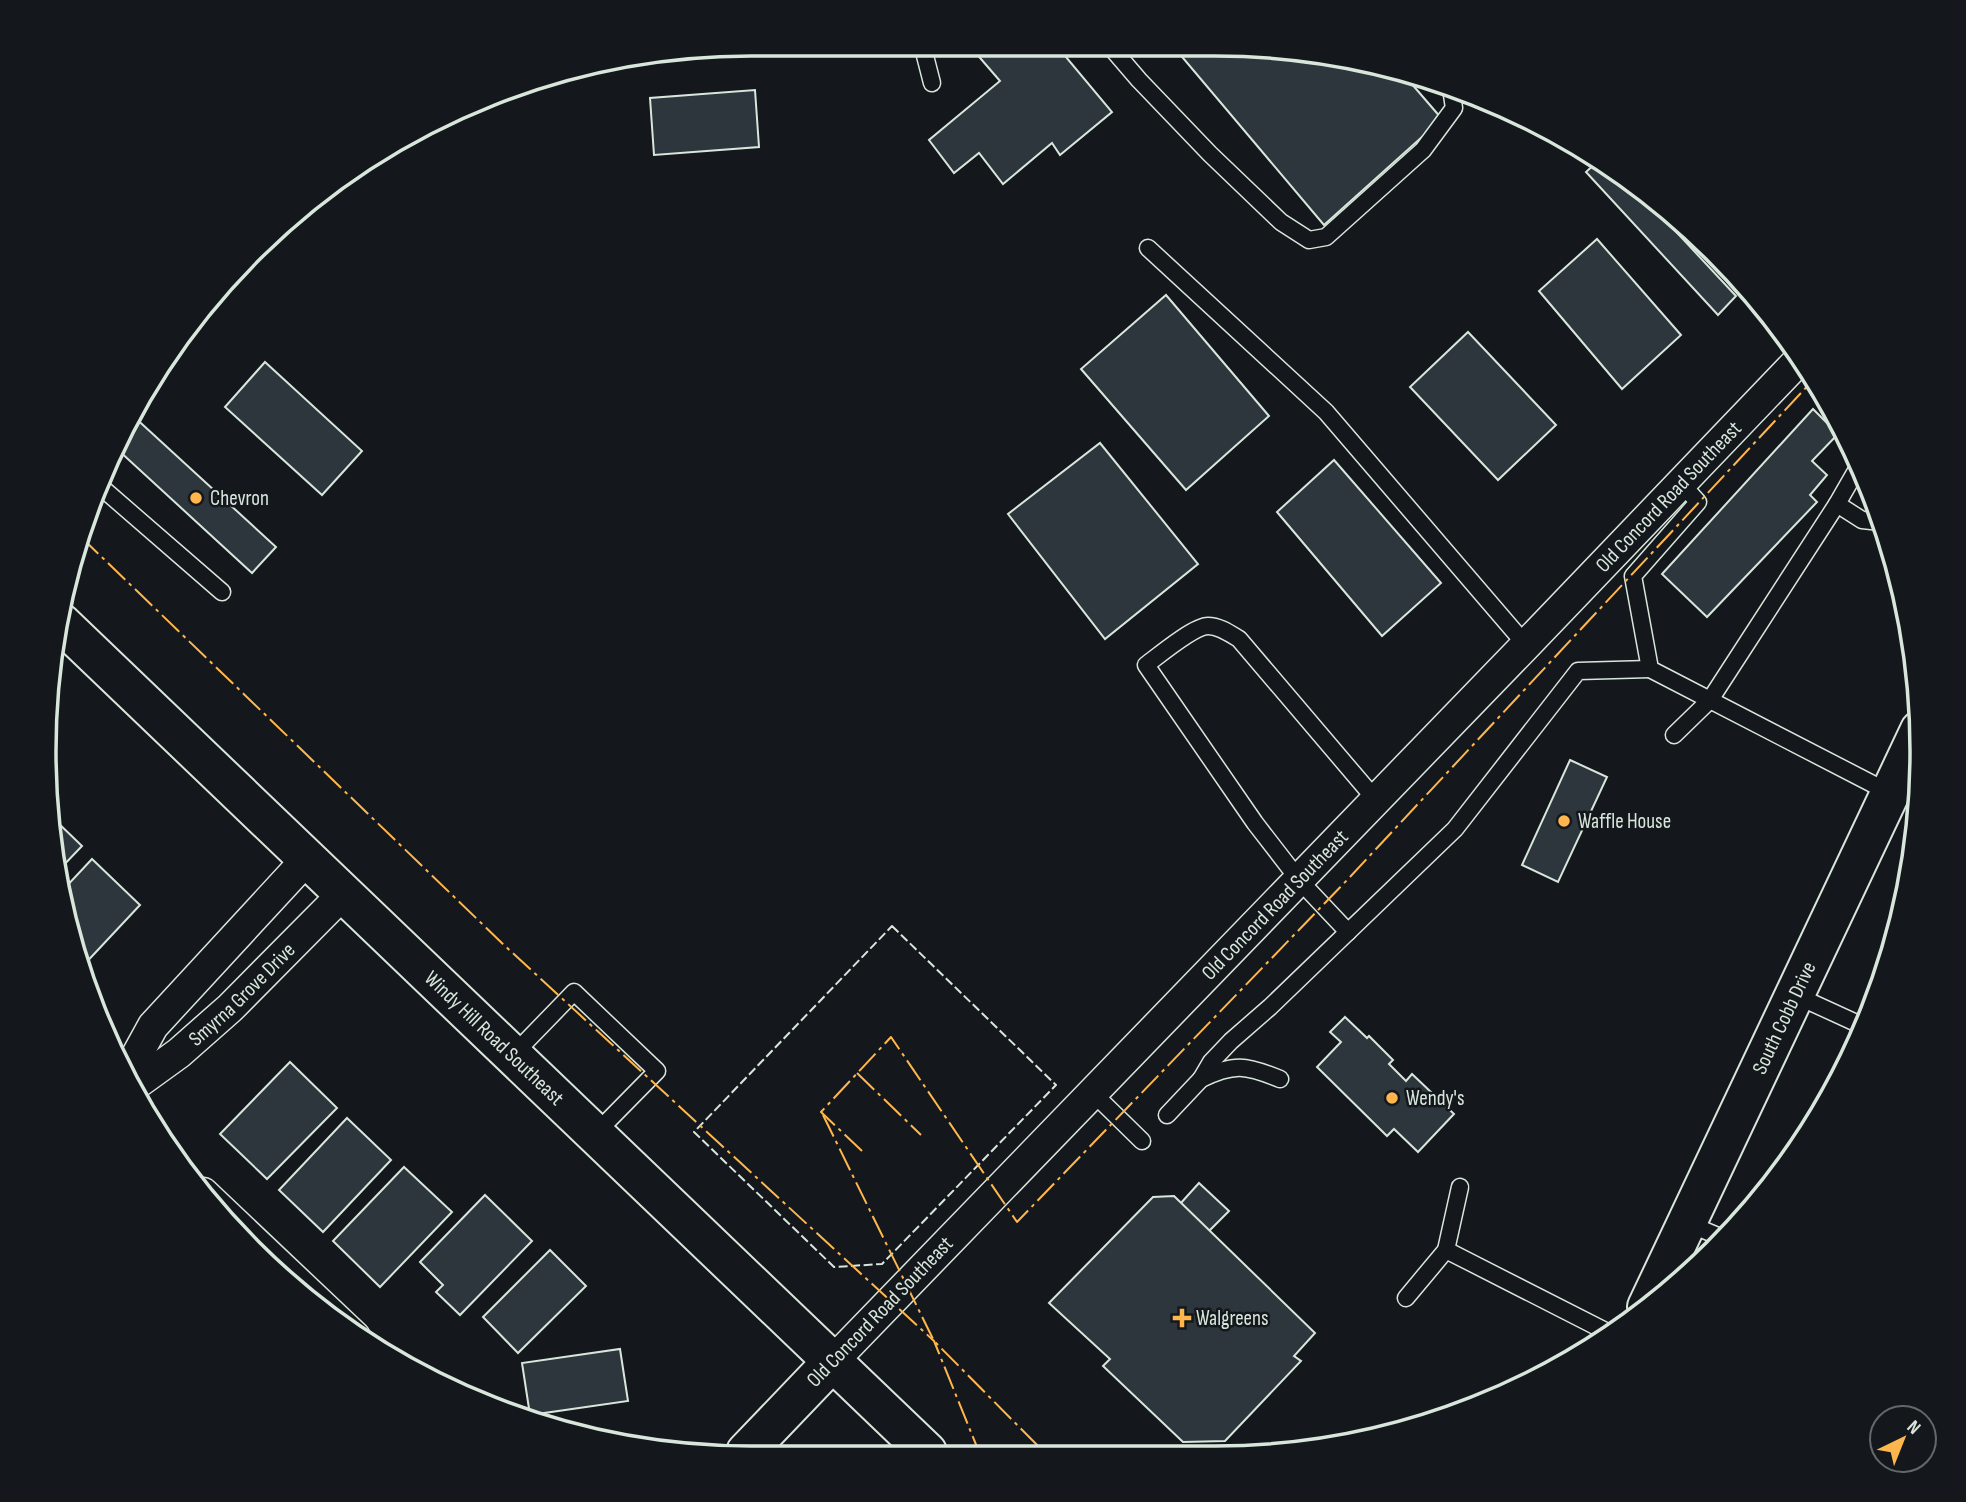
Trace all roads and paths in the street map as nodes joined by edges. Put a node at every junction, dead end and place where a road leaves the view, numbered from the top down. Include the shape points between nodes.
1 (925, 56) edge
2 (1118, 56) edge
3 (932, 83) dead end
4 (1453, 98) edge
5 (1148, 248) dead end
6 (1794, 366) edge
7 (1853, 477) edge
8 (1681, 483) junction
9 (106, 492) edge
10 (1838, 504) junction
11 (1870, 521) edge
12 (222, 592) dead end
13 (67, 629) edge
14 (1526, 645) junction
15 (1650, 669) junction
16 (1710, 700) junction
17 (1675, 735) dead end
18 (1910, 751) edge
19 (1890, 793) junction
20 (1376, 800) junction
21 (307, 859) junction
22 (1299, 880) junction
23 (343, 894) junction
24 (1348, 932) junction
25 (1795, 995) junction
26 (1855, 1022) edge
27 (513, 1055) junction
28 (132, 1065) edge
29 (1200, 1079) junction
30 (1280, 1079) dead end
31 (140, 1081) edge
32 (1092, 1092) junction
33 (1167, 1115) dead end
34 (595, 1134) junction
35 (1142, 1141) dead end
36 (1460, 1187) dead end
37 (1687, 1223) junction
38 (1714, 1234) edge
39 (1446, 1250) junction
40 (1656, 1287) edge
41 (1406, 1297) dead end
42 (1601, 1329) edge
43 (833, 1361) junction
44 (752, 1446) edge
45 (921, 1446) edge

1 - 3 lane
2 - 4 lane via 1210,154 1281,222 1309,240 1326,236 1423,150 1454,108
5 - 14 lane via 1326,412
6 - 8 street, Old Concord Road Southeast
7 - 10 lane
8 - 14 street, Old Concord Road Southeast
8 - 15 lane via 1698,502 1633,576
9 - 12 lane
10 - 11 lane
10 - 16 lane
13 - 21 main road, Windy Hill Road Southeast
14 - 20 street, Old Concord Road Southeast
15 - 16 lane
15 - 24 lane via 1578,671 1455,830
16 - 17 lane
16 - 19 lane
18 - 19 main road, South Cobb Drive
19 - 25 main road, South Cobb Drive
20 - 22 street, Old Concord Road Southeast
20 - 22 lane via 1239,639 1218,627 1203,626 1146,666
21 - 23 main road, Windy Hill Road Southeast
21 - 28 street, Smyrna Grove Drive via 153,1026
22 - 24 lane
22 - 32 street, Old Concord Road Southeast
23 - 27 main road, Windy Hill Road Southeast
23 - 31 street, Smyrna Grove Drive via 230,1008
24 - 29 lane via 1231,1041
25 - 26 lane
25 - 37 main road, South Cobb Drive
27 - 34 main road, Windy Hill Road Southeast
27 - 34 lane via 574,992 656,1071
29 - 30 lane via 1238,1067
29 - 33 lane
32 - 35 lane
32 - 43 street, Old Concord Road Southeast
34 - 43 main road, Windy Hill Road Southeast
36 - 39 lane
37 - 38 lane
37 - 40 main road, South Cobb Drive
39 - 41 lane
39 - 42 lane
43 - 44 main road, Old Concord Road Southeast
43 - 45 main road, Windy Hill Road Southeast

